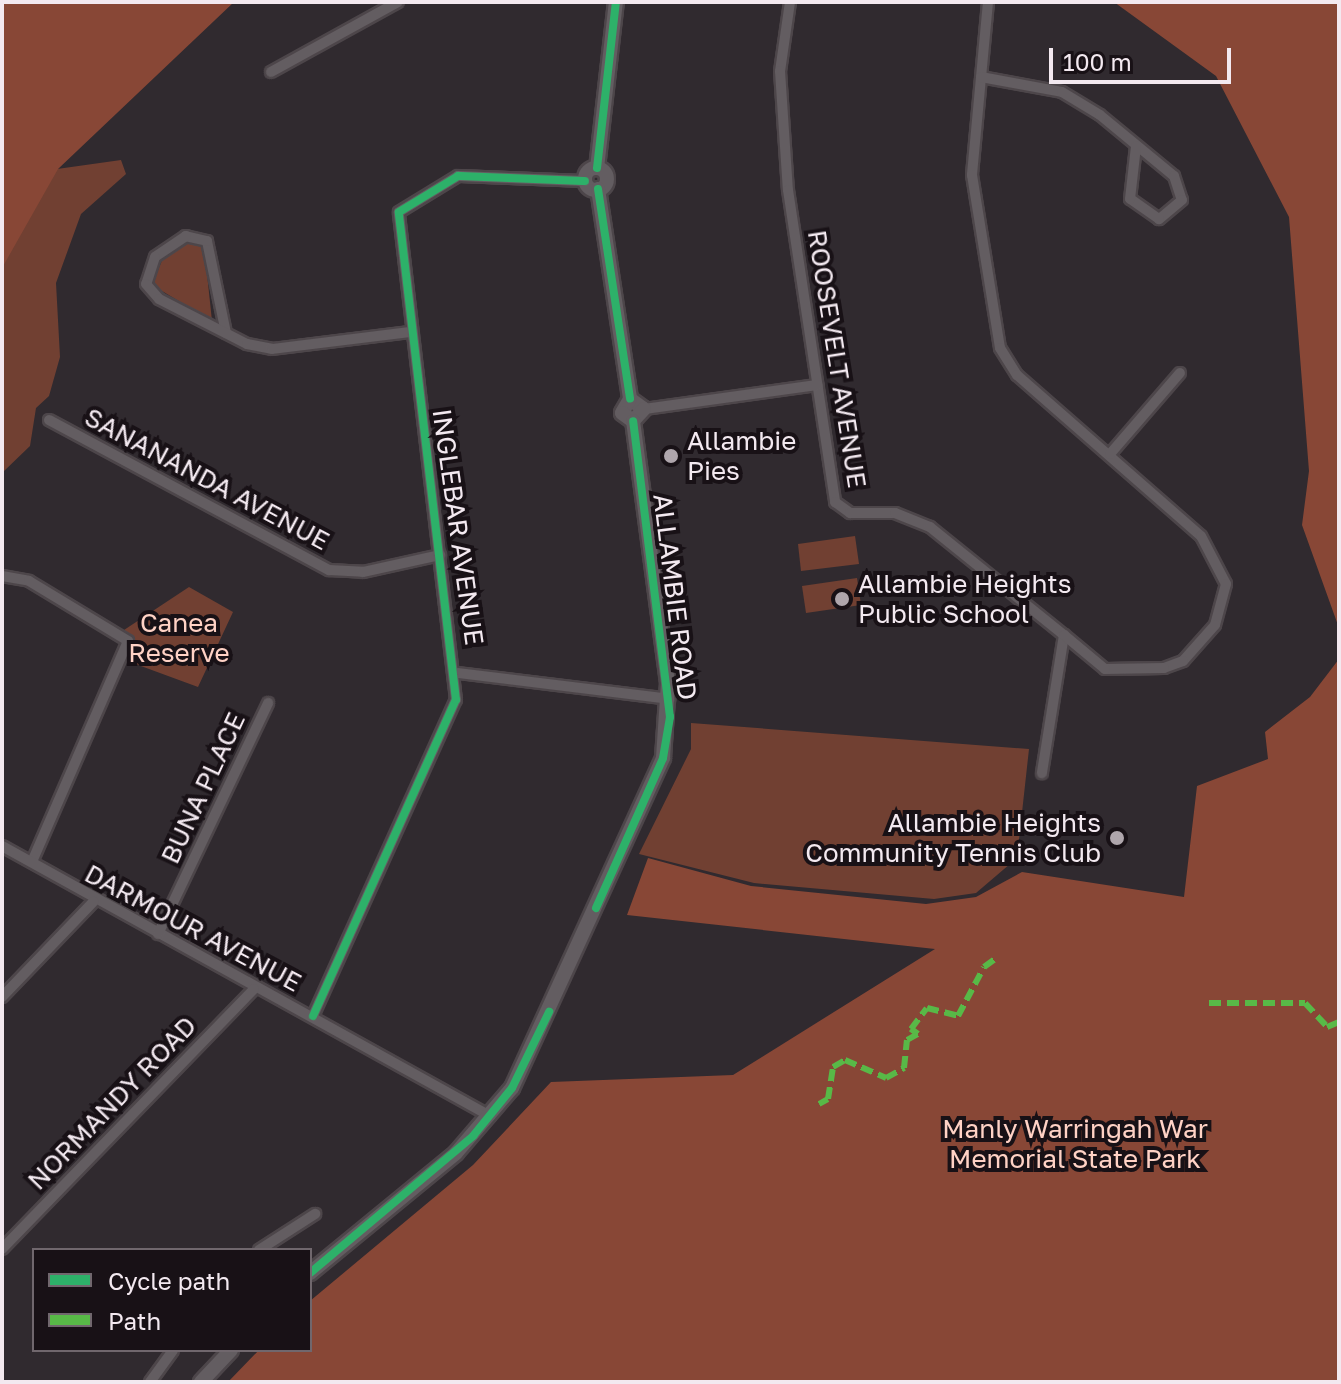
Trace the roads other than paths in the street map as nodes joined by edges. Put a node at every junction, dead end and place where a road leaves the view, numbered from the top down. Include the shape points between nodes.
1 (398, 2) edge
2 (616, 2) edge
3 (790, 2) edge
4 (988, 2) edge
5 (271, 72) dead end
6 (981, 77) junction
7 (1136, 146) junction
8 (597, 168) junction
9 (585, 181) junction
10 (598, 189) junction
11 (411, 332) junction
12 (226, 333) junction
13 (1180, 373) dead end
14 (817, 385) junction
15 (630, 399) junction
16 (644, 409) junction
17 (49, 420) dead end
18 (633, 421) junction
19 (1110, 454) junction
20 (440, 555) junction
21 (2, 576) edge
22 (1064, 635) junction
23 (458, 673) junction
24 (669, 699) junction
25 (268, 703) dead end
26 (1042, 773) dead end
27 (2, 846) edge
28 (32, 862) junction
29 (93, 902) junction
30 (158, 934) junction
31 (254, 989) junction
32 (2, 997) edge
33 (313, 1016) junction
34 (490, 1116) junction
35 (315, 1214) dead end
36 (262, 1248) edge
37 (2, 1249) edge
38 (312, 1271) edge
39 (172, 1352) edge
40 (229, 1352) edge
41 (150, 1382) edge
42 (201, 1382) edge

1 - 5 street
2 - 8 main road
3 - 14 street, ROOSEVELT AVENUE via 780,71 788,190
4 - 6 street, ROOSEVELT AVENUE
6 - 7 street via 1062,92
6 - 19 street, ROOSEVELT AVENUE via 972,175 1000,348 1017,375
7 - 7 street via 1174,176 1182,200 1172,214 1148,218 1130,199
8 - 9 main road
8 - 10 main road via 607,179
9 - 10 main road
9 - 11 street, INGLEBAR AVENUE via 458,176 399,212
10 - 15 main road
11 - 12 street via 272,349
11 - 20 street, INGLEBAR AVENUE
12 - 12 street via 207,241 186,236 155,257 146,284 159,299
13 - 19 street
14 - 16 street
14 - 22 street, ROOSEVELT AVENUE via 835,502 850,513 895,513 930,527
15 - 16 main road
15 - 18 main road, ALLAMBIE ROAD via 622,413
16 - 18 main road
17 - 20 street, SANANANDA AVENUE via 329,570 363,572
18 - 24 main road, ALLAMBIE ROAD
19 - 22 street, ROOSEVELT AVENUE via 1218,557 1224,600 1215,625 1183,661 1139,674 1105,669
20 - 23 street, INGLEBAR AVENUE
21 - 28 street via 29,581 128,641
22 - 26 street
23 - 24 street
23 - 33 street, INGLEBAR AVENUE via 456,700
24 - 34 main road, ALLAMBIE ROAD via 669,733 651,786 526,1063
25 - 30 street, BUNA PLACE
27 - 28 street, DARMOUR AVENUE
28 - 29 street, DARMOUR AVENUE
29 - 30 street, DARMOUR AVENUE
29 - 32 street
30 - 31 street, DARMOUR AVENUE
31 - 33 street, DARMOUR AVENUE
31 - 37 street, NORMANDY ROAD
33 - 34 street, DARMOUR AVENUE
34 - 38 main road, ALLAMBIE ROAD
35 - 36 street
39 - 41 street
40 - 42 main road

